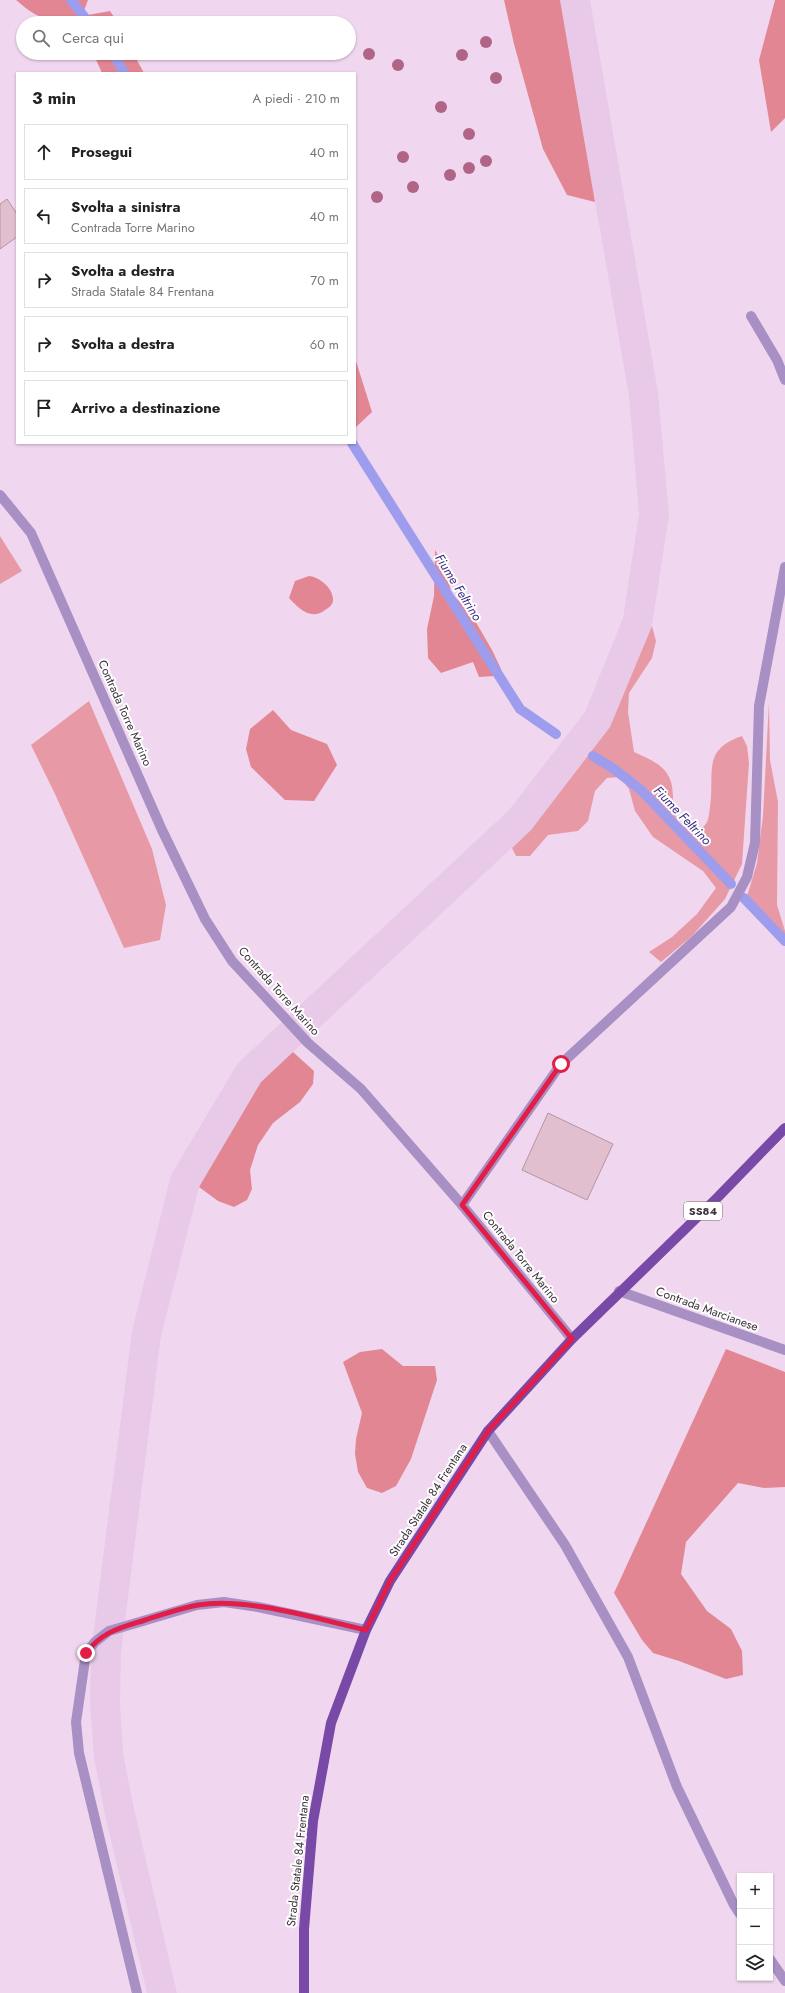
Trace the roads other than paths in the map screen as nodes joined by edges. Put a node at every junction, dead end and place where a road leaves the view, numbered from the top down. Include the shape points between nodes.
1 (751, 316) dead end
2 (785, 380) edge
3 (0, 495) edge
4 (785, 567) edge
5 (785, 1128) edge
6 (462, 1205) junction
7 (619, 1291) junction
8 (572, 1339) junction
9 (785, 1350) edge
10 (488, 1431) junction
11 (366, 1630) junction
12 (737, 1909) edge
13 (773, 1963) edge
14 (785, 1981) edge
15 (137, 1993) edge
16 (304, 1993) edge

1 - 2 street via 777,360
3 - 6 street, Contrada Torre Marino via 31,533 162,830 206,919 232,961 308,1043 361,1089
4 - 6 street via 759,706 755,843 747,877 731,907 561,1064
5 - 7 main road, Strada Statale 84 Frentana / SS84 via 718,1197
6 - 8 street, Contrada Torre Marino
7 - 8 main road, Strada Statale 84 Frentana / SS84
7 - 9 street, Contrada Marcianese
8 - 10 main road, Strada Statale 84 Frentana / SS84
10 - 11 main road, Strada Statale 84 Frentana / SS84 via 390,1581
10 - 12 street via 565,1545 628,1657 678,1787
11 - 15 street via 258,1606 224,1602 197,1605 109,1631 86,1653 76,1722 79,1753
11 - 16 main road, Strada Statale 84 Frentana / SS84 via 331,1723 313,1821 304,1929
13 - 14 street

